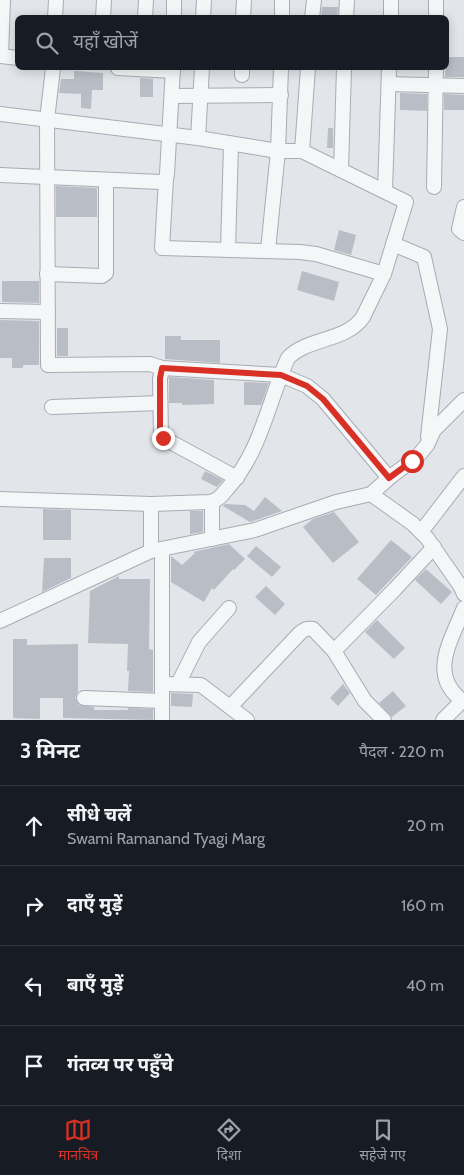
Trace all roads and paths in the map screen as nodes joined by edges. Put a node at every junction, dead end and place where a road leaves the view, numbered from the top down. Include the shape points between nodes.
1 (3, 0) edge
2 (56, 0) edge
3 (104, 0) edge
4 (146, 0) edge
5 (174, 0) edge
6 (204, 0) edge
7 (244, 0) edge
8 (282, 0) edge
9 (314, 0) edge
10 (347, 0) edge
11 (391, 0) edge
12 (436, 0) edge
13 (55, 15) edge
14 (102, 15) edge
15 (145, 15) edge
16 (174, 15) edge
17 (203, 15) edge
18 (243, 15) edge
19 (282, 15) edge
20 (312, 15) edge
21 (346, 15) edge
22 (391, 15) edge
23 (436, 15) edge
24 (0, 56) edge
25 (15, 58) edge
26 (54, 70) edge
27 (173, 70) edge
28 (202, 70) edge
29 (281, 70) edge
30 (308, 70) edge
31 (344, 70) edge
32 (390, 70) edge
33 (436, 70) edge
34 (389, 84) junction
35 (436, 85) junction
36 (464, 86) edge
37 (281, 95) junction
38 (172, 96) junction
39 (201, 96) junction
40 (0, 114) edge
41 (47, 120) junction
42 (170, 135) junction
43 (198, 138) junction
44 (230, 144) junction
45 (278, 151) junction
46 (302, 151) junction
47 (340, 170) junction
48 (0, 175) edge
49 (47, 177) junction
50 (166, 179) junction
51 (106, 180) junction
52 (434, 188) dead end
53 (385, 191) junction
54 (464, 207) edge
55 (464, 233) edge
56 (393, 244) junction
57 (228, 249) junction
58 (268, 250) junction
59 (47, 274) junction
60 (384, 274) junction
61 (0, 311) edge
62 (48, 312) junction
63 (162, 368) junction
64 (281, 375) junction
65 (464, 400) edge
66 (160, 403) junction
67 (52, 407) dead end
68 (428, 445) junction
69 (464, 476) edge
70 (237, 478) junction
71 (389, 478) junction
72 (372, 494) junction
73 (0, 499) edge
74 (212, 502) junction
75 (151, 509) dead end
76 (421, 532) junction
77 (212, 539) junction
78 (434, 546) junction
79 (157, 550) junction
80 (464, 594) edge
81 (229, 608) dead end
82 (464, 608) edge
83 (0, 621) edge
84 (334, 651) junction
85 (162, 684) junction
86 (178, 684) junction
87 (84, 698) dead end
88 (162, 701) junction
89 (463, 702) edge
90 (230, 707) junction
91 (162, 720) edge
92 (247, 720) edge
93 (384, 720) edge
94 (443, 720) edge

1 - 24 street
2 - 13 street
3 - 14 street
4 - 15 street
5 - 16 street
6 - 17 street
7 - 18 street
8 - 19 street
9 - 20 street
10 - 21 street
11 - 22 street
12 - 23 street
24 - 25 street
26 - 41 street
27 - 38 street
28 - 39 street
29 - 37 street
30 - 46 street
31 - 47 street
32 - 34 street
33 - 35 street
34 - 35 street
34 - 53 street
35 - 36 street
35 - 52 street
37 - 39 street
37 - 45 street
38 - 39 street
38 - 42 street
39 - 43 street
40 - 41 street
41 - 42 street
41 - 49 street
42 - 43 street
42 - 50 street
43 - 44 street
44 - 45 street
44 - 57 street
45 - 46 street
45 - 58 street
46 - 47 street
47 - 53 street
48 - 49 street
49 - 51 street
49 - 59 street
50 - 51 street via 154,183
50 - 57 street via 162,248
51 - 59 street via 106,273 102,276
53 - 56 street via 406,202
54 - 55 street via 458,229
56 - 60 street
56 - 68 street via 424,257 440,329
57 - 58 street
58 - 60 street via 316,254
59 - 62 street
60 - 64 street via 359,323 296,350 288,358
61 - 62 street
62 - 63 street via 48,365 150,364
63 - 64 street
63 - 66 street
64 - 70 street via 262,431
64 - 71 street via 307,386 323,399
65 - 68 street via 434,430
66 - 67 street
66 - 70 street via 163,438
68 - 71 street
69 - 76 street
70 - 74 street
71 - 72 street
72 - 76 street
72 - 77 street via 336,502 255,530
73 - 74 street via 151,504
74 - 77 street
75 - 79 street
76 - 78 street
77 - 79 street
78 - 80 street
78 - 84 street
79 - 83 street
79 - 85 street
81 - 86 street via 199,642
82 - 89 street via 450,639 444,670 446,683
84 - 90 street via 313,629 303,630
84 - 93 street via 365,701
85 - 86 street
85 - 88 street
86 - 90 street via 201,685
87 - 88 street
88 - 91 street
89 - 94 street
90 - 92 street

